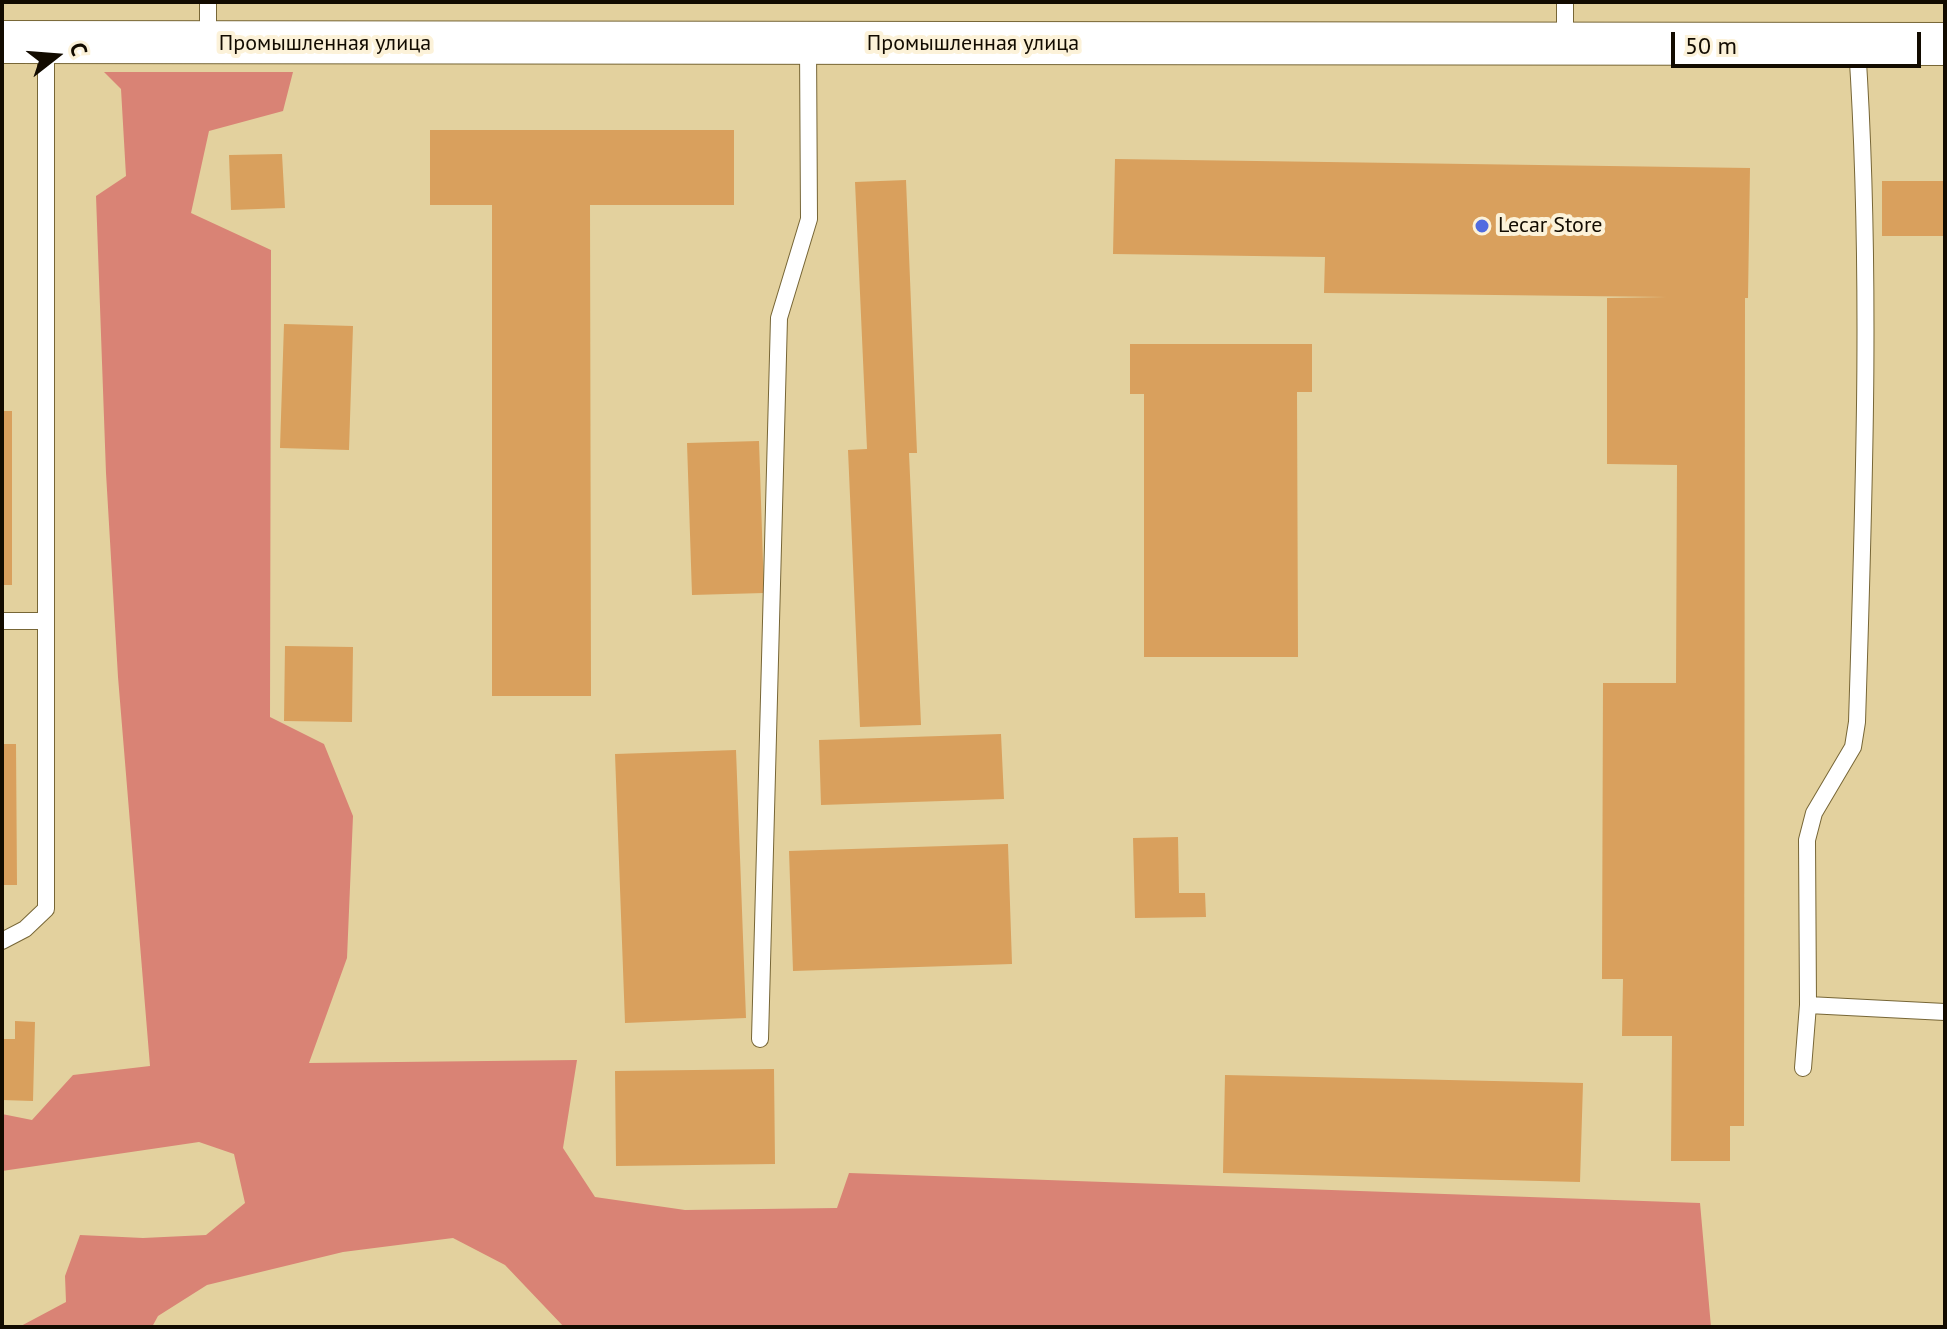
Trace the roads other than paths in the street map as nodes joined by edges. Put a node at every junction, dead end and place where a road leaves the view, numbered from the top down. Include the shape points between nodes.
1 (208, 2) edge
2 (1565, 2) edge
3 (2, 42) edge
4 (46, 43) junction
5 (208, 43) junction
6 (808, 44) junction
7 (1565, 44) junction
8 (1857, 44) junction
9 (1945, 44) edge
10 (2, 621) edge
11 (46, 621) junction
12 (2, 941) edge
13 (1808, 1005) junction
14 (1945, 1012) edge
15 (760, 1039) dead end
16 (1803, 1068) dead end

1 - 5 lane
2 - 7 lane
3 - 4 main road, Промышленная улица
4 - 5 main road, Промышленная улица
4 - 11 lane
5 - 6 main road, Промышленная улица
6 - 7 main road, Промышленная улица
6 - 15 lane via 809,219 779,318
7 - 8 main road, Промышленная улица
8 - 9 main road, Промышленная улица
8 - 13 lane via 1864,155 1865,387 1857,722 1853,747 1814,813 1807,840
10 - 11 lane
11 - 12 lane via 46,909
13 - 14 lane
13 - 16 lane

